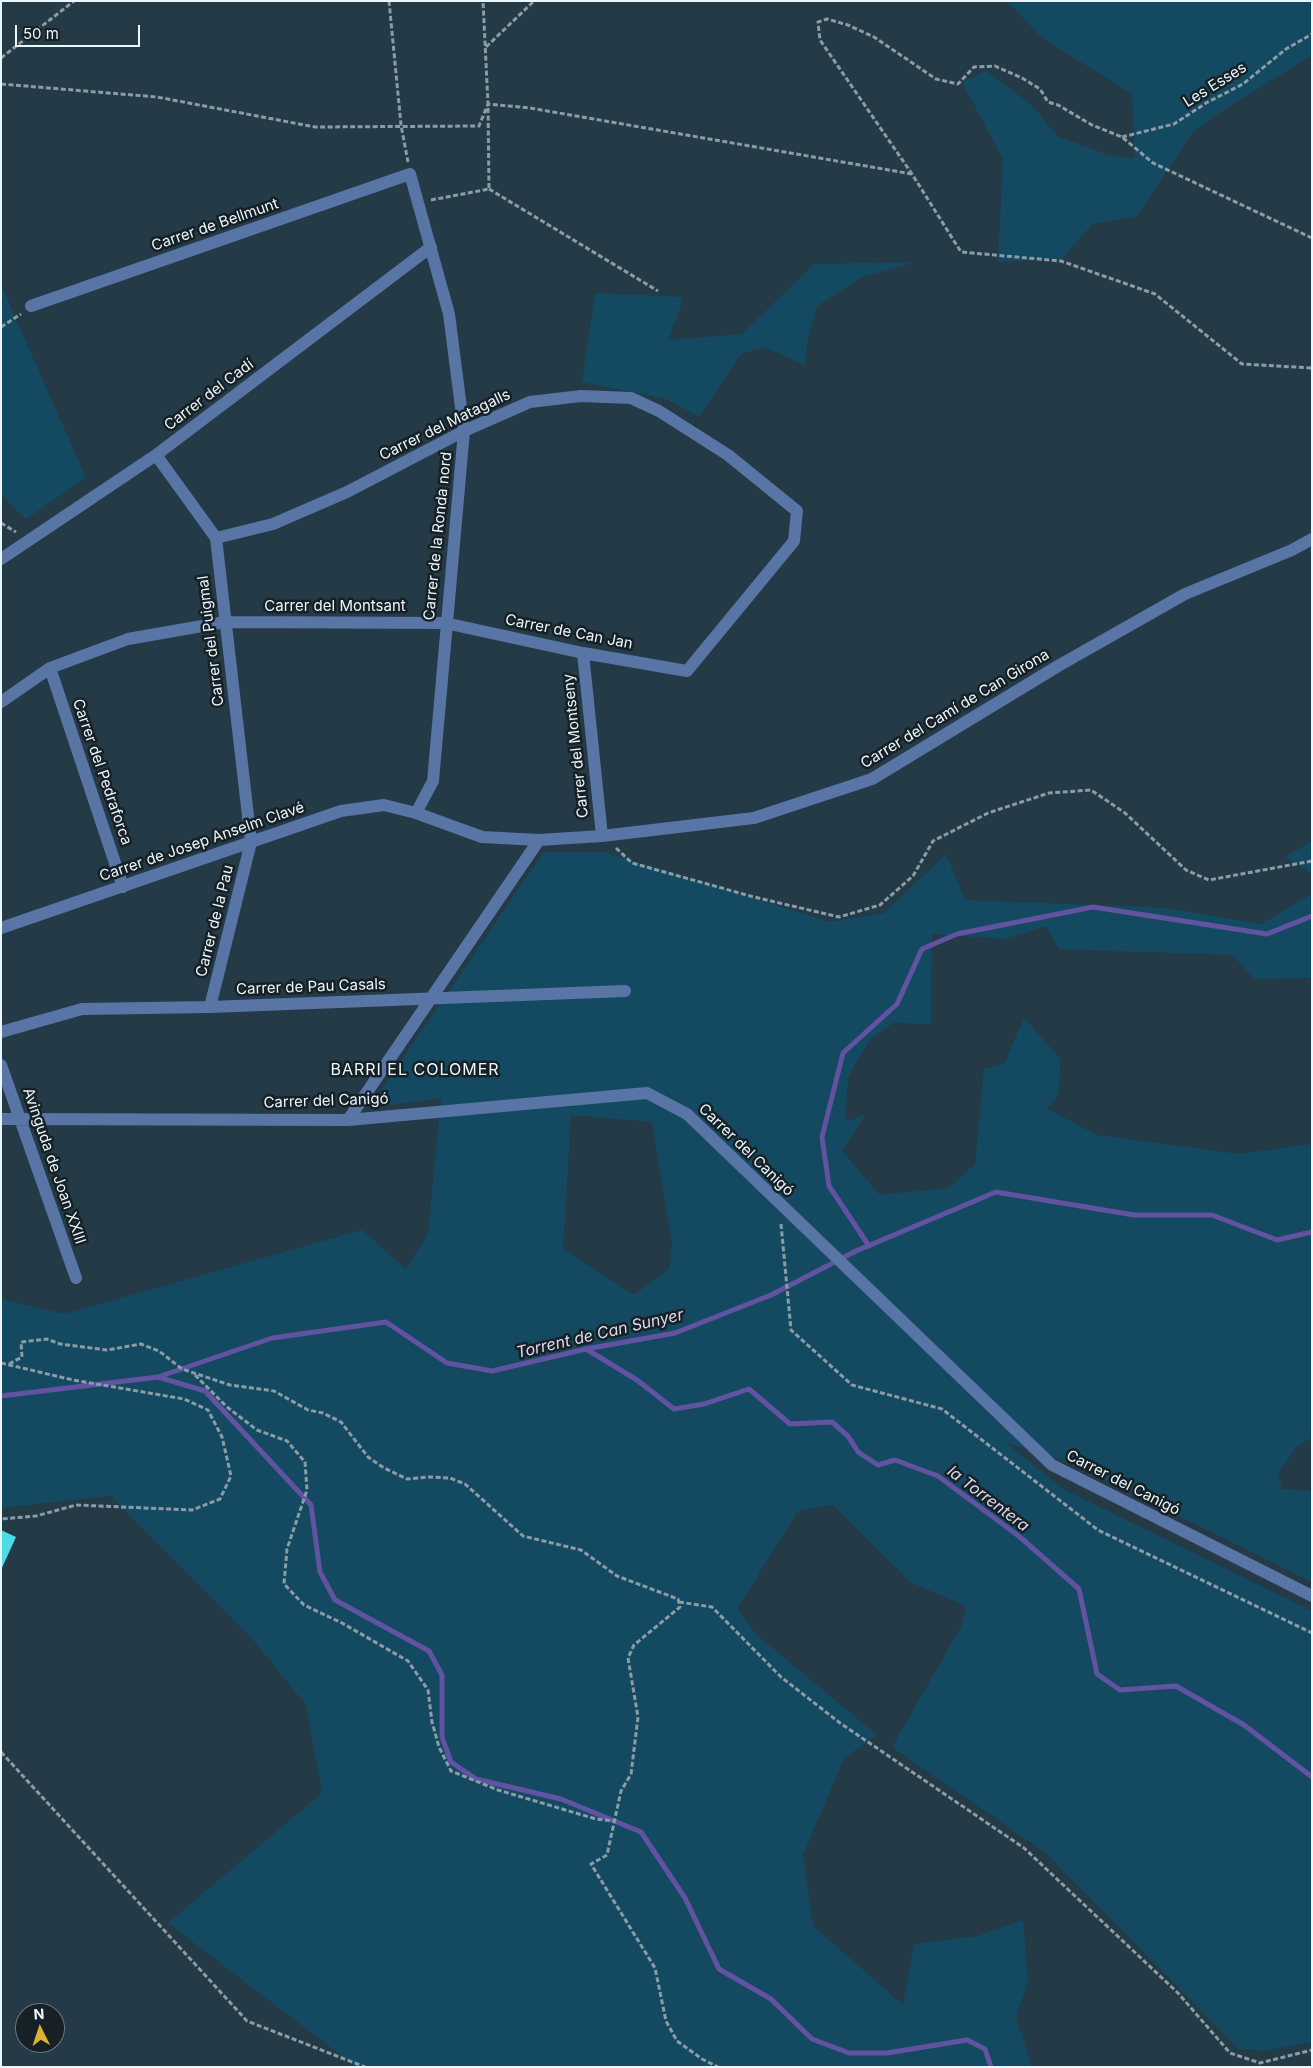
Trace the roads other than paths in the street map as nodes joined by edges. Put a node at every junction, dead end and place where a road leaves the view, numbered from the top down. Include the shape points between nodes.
1 (410, 174) joint
2 (431, 247) junction
3 (31, 306) road end
4 (464, 431) junction
5 (156, 455) junction
6 (216, 538) junction
7 (1312, 539) edge
8 (1, 559) edge
9 (225, 622) junction
10 (445, 623) junction
11 (583, 653) junction
12 (50, 668) junction
13 (687, 671) joint
14 (1, 702) edge
15 (416, 813) junction
16 (602, 836) junction
17 (539, 840) junction
18 (251, 842) junction
19 (123, 886) junction
20 (1, 928) edge
21 (626, 991) dead end
22 (432, 998) junction
23 (210, 1007) junction
24 (1, 1032) edge
25 (1, 1065) edge
26 (1, 1119) edge
27 (19, 1119) junction
28 (348, 1120) junction
29 (76, 1278) dead end
30 (1312, 1596) edge

1 - 2 street, Carrer de la Ronda nord
1 - 3 street, Carrer de Bellmunt
2 - 4 street, Carrer de la Ronda nord via 449,314
2 - 5 street, Carrer del Cadí
4 - 6 street, Carrer del Matagalls via 347,492 282,520
4 - 10 street, Carrer de la Ronda nord
4 - 13 street, Carrer del Matagalls via 530,402 581,396 631,398 659,411 728,456 797,511 794,541
5 - 6 street, Carrer del Puigmal
5 - 8 street, Carrer del Cadí
6 - 9 street, Carrer del Puigmal
7 - 16 street, Carrer del Camí de Can Girona via 1184,594 872,779 754,818
9 - 10 street, Carrer del Montsant
9 - 12 street, Carrer del Montsant via 128,639
9 - 18 street, Carrer del Puigmal
10 - 11 street, Carrer de Can Jan
10 - 15 street, Carrer de la Ronda nord via 433,781
11 - 13 street, Carrer de Can Jan
11 - 16 street, Carrer del Montseny
12 - 14 street, Carrer del Montsant
12 - 19 street, Carrer del Pedraforca
15 - 17 street, Carrer del Camí de Can Girona via 482,837
15 - 18 street, Carrer de Josep Anselm Clavé via 384,805 341,811
16 - 17 street, Carrer del Camí de Can Girona
17 - 22 street
18 - 19 street, Carrer de Josep Anselm Clavé
18 - 23 street, Carrer de la Pau
19 - 20 street, Carrer de Josep Anselm Clavé
21 - 22 street, Carrer de Pau Casals
22 - 23 street, Carrer de Pau Casals
22 - 28 street
23 - 24 street, Carrer de Pau Casals via 82,1009
25 - 27 street, Avinguda de Joan XXIII
26 - 27 street, Carrer del Canigó
27 - 28 street, Carrer del Canigó
27 - 29 street, Avinguda de Joan XXIII
28 - 30 street, Carrer del Canigó via 647,1092 687,1114 1052,1465

